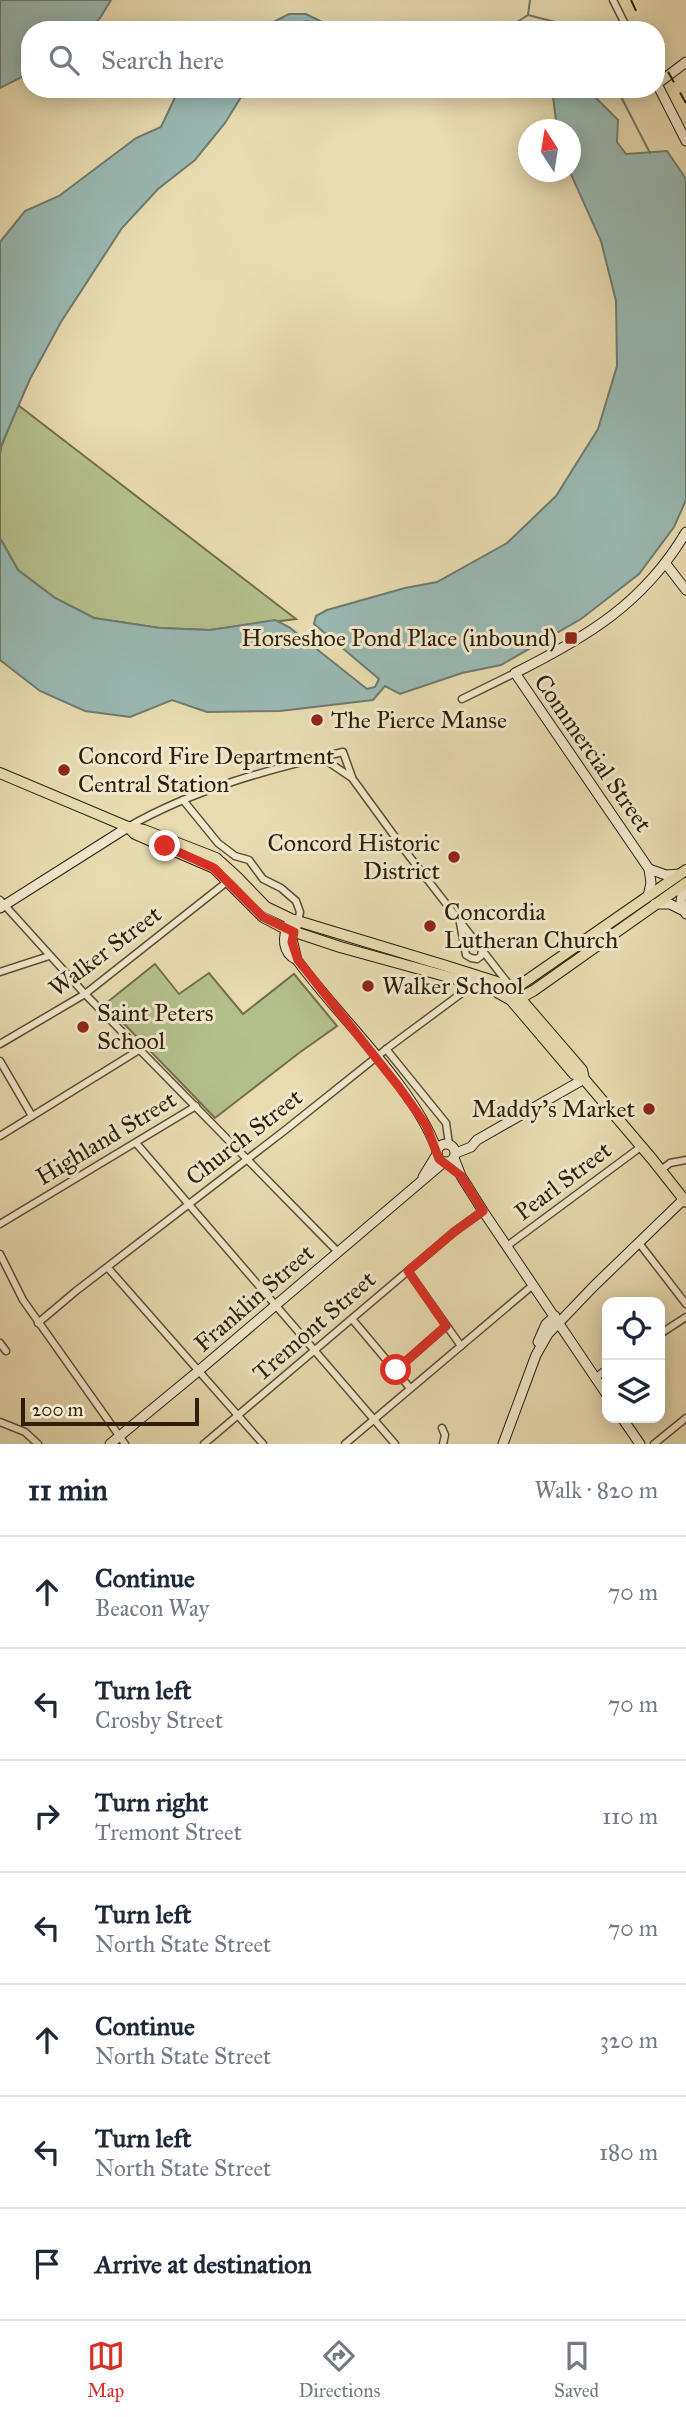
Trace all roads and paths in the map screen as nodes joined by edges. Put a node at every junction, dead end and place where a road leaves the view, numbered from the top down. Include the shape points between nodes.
1 (613, 0) edge
2 (624, 21) edge
3 (686, 62) edge
4 (665, 77) edge
5 (664, 98) edge
6 (686, 141) edge
7 (686, 532) edge
8 (666, 564) junction
9 (686, 590) edge
10 (515, 673) junction
11 (462, 699) dead end
12 (321, 757) junction
13 (0, 773) edge
14 (352, 778) junction
15 (183, 800) junction
16 (128, 827) junction
17 (649, 869) junction
18 (684, 879) edge
19 (229, 881) junction
20 (651, 900) junction
21 (2, 904) edge
22 (685, 913) edge
23 (460, 922) junction
24 (292, 926) junction
25 (482, 950) junction
26 (49, 956) junction
27 (0, 971) edge
28 (474, 984) junction
29 (85, 994) junction
30 (515, 996) junction
31 (0, 1044) edge
32 (386, 1049) junction
33 (139, 1050) junction
34 (377, 1058) junction
35 (0, 1061) edge
36 (584, 1079) junction
37 (196, 1106) junction
38 (32, 1116) junction
39 (0, 1136) edge
40 (136, 1143) junction
41 (642, 1146) junction
42 (447, 1152) junction
43 (247, 1160) junction
44 (686, 1160) edge
45 (661, 1170) junction
46 (685, 1200) edge
47 (188, 1205) junction
48 (483, 1211) junction
49 (0, 1224) edge
50 (639, 1243) junction
51 (507, 1247) junction
52 (337, 1251) junction
53 (0, 1254) edge
54 (7, 1268) junction
55 (108, 1268) junction
56 (408, 1271) junction
57 (0, 1274) edge
58 (533, 1285) junction
59 (686, 1304) edge
60 (275, 1305) junction
61 (686, 1317) edge
62 (352, 1319) junction
63 (558, 1320) junction
64 (38, 1323) junction
65 (446, 1326) junction
66 (665, 1331) edge
67 (0, 1343) edge
68 (461, 1346) junction
69 (6, 1351) dead end
70 (315, 1352) junction
71 (396, 1370) junction
72 (199, 1371) junction
73 (602, 1373) edge
74 (595, 1378) junction
75 (410, 1388) junction
76 (602, 1388) edge
77 (239, 1416) junction
78 (686, 1418) edge
79 (374, 1420) junction
80 (0, 1422) edge
81 (625, 1423) edge
82 (442, 1428) dead end
83 (122, 1440) edge
84 (38, 1444) edge
85 (110, 1444) edge
86 (204, 1444) edge
87 (263, 1444) edge
88 (345, 1444) edge
89 (395, 1444) edge
90 (443, 1444) edge
91 (503, 1444) edge
92 (640, 1444) edge
93 (654, 1444) edge

1 - 2 street
3 - 4 street
5 - 6 street
7 - 8 street, Commercial Street
8 - 9 street
8 - 10 street, Commercial Street via 610,618
10 - 11 street
10 - 17 street, Commercial Street
12 - 14 street
12 - 14 street via 343,752
12 - 15 street
13 - 16 main road
14 - 23 street
15 - 16 street
15 - 24 street via 218,843 249,860 263,878 296,901
16 - 19 main road via 214,868
16 - 21 street
16 - 24 main road via 216,858
17 - 18 street, Commercial Street
17 - 20 street, Commercial Street
18 - 20 main road
18 - 22 street via 681,901
19 - 24 main road via 263,917
19 - 29 street, Walker Street
20 - 22 street
20 - 30 main road
21 - 26 street
23 - 25 street
23 - 25 street via 466,955 477,959
24 - 28 main road
24 - 30 main road via 443,965 497,982
24 - 34 street via 283,936 287,952
25 - 30 street
26 - 27 street
26 - 29 street
28 - 30 main road
28 - 32 street, Church Street
29 - 31 street, Walker Street
29 - 33 street
30 - 36 main road via 582,1070
32 - 34 street, Church Street
32 - 42 street via 446,1123
33 - 37 street
33 - 38 street
34 - 42 street
34 - 43 street, Church Street
35 - 38 street
36 - 41 main road
36 - 42 street, Franklin Street via 477,1140
37 - 40 street, Highland Street
37 - 43 street
38 - 39 street
40 - 47 street
40 - 49 street, Highland Street
41 - 45 main road
41 - 51 street, Pearl Street
42 - 48 street
42 - 52 street, Franklin Street
43 - 47 street, Church Street
43 - 52 street
44 - 45 street
45 - 46 main road
46 - 50 street
47 - 55 street, Church Street
47 - 60 street
48 - 51 street
48 - 56 street, Tremont Street
50 - 59 street
50 - 63 street
51 - 58 street
52 - 60 street, Franklin Street
53 - 54 street
54 - 57 street
54 - 64 street
55 - 64 street, Church Street
55 - 72 street
56 - 62 street, Tremont Street
56 - 65 street
58 - 63 street
58 - 68 street
60 - 70 street
60 - 72 street, Franklin Street
61 - 66 street
62 - 70 street, Tremont Street
62 - 71 street
63 - 74 street
63 - 91 street via 536,1355
64 - 83 street
65 - 68 street
65 - 71 street
67 - 69 street
68 - 75 street
70 - 77 street, Tremont Street
70 - 79 street
71 - 75 street
72 - 77 street
72 - 83 street, Franklin Street
73 - 74 street
74 - 76 street
75 - 79 street
77 - 86 street, Tremont Street
77 - 87 street
78 - 93 street
79 - 88 street
79 - 89 street
80 - 84 street
81 - 92 street
82 - 90 street
83 - 85 street, Franklin Street

